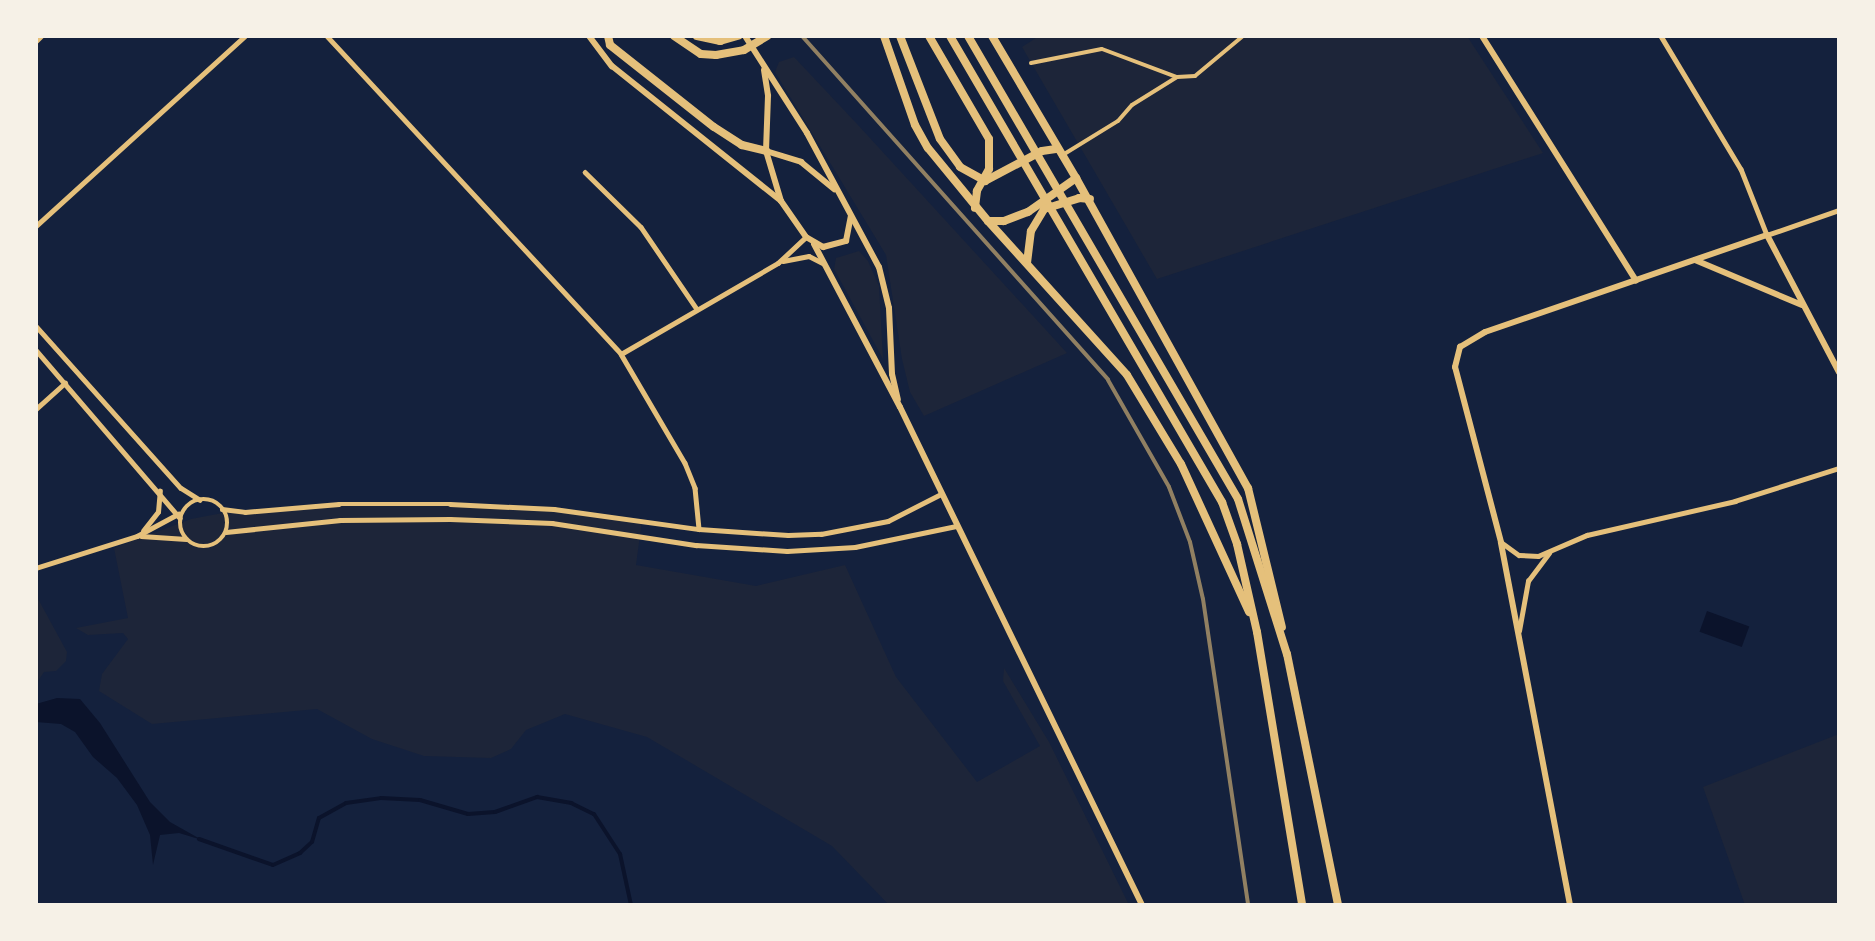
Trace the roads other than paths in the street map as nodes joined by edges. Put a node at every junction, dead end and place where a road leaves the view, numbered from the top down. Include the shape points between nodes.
1 (41, 36) edge
2 (245, 36) edge
3 (327, 36) edge
4 (589, 36) edge
5 (608, 36) edge
6 (674, 36) edge
7 (738, 36) edge
8 (745, 36) edge
9 (767, 36) edge
10 (884, 36) edge
11 (900, 36) edge
12 (929, 36) edge
13 (950, 36) edge
14 (968, 36) edge
15 (992, 36) edge
16 (1243, 36) edge
17 (1482, 36) edge
18 (1661, 36) edge
19 (700, 37) edge
20 (36, 41) edge
21 (1031, 63) dead end
22 (764, 67) junction
23 (1177, 77) junction
24 (766, 151) junction
25 (1058, 152) junction
26 (585, 172) dead end
27 (1076, 178) junction
28 (985, 181) junction
29 (838, 194) junction
30 (1090, 199) junction
31 (781, 201) junction
32 (975, 208) junction
33 (1839, 210) edge
34 (851, 216) junction
35 (988, 221) junction
36 (36, 225) edge
37 (1767, 235) junction
38 (806, 237) junction
39 (814, 244) junction
40 (1694, 260) junction
41 (778, 263) junction
42 (1027, 263) junction
43 (825, 264) junction
44 (1636, 281) junction
45 (1803, 306) junction
46 (697, 309) junction
47 (36, 326) edge
48 (36, 350) edge
49 (621, 354) junction
50 (1839, 372) edge
51 (65, 383) junction
52 (900, 407) junction
53 (36, 409) edge
54 (1839, 468) edge
55 (1832, 471) junction
56 (1839, 474) edge
57 (160, 490) junction
58 (941, 494) junction
59 (200, 500) junction
60 (222, 509) junction
61 (179, 516) junction
62 (956, 526) junction
63 (699, 529) junction
64 (226, 532) junction
65 (137, 536) junction
66 (186, 539) junction
67 (1501, 542) junction
68 (1552, 550) junction
69 (36, 568) edge
70 (1519, 631) junction
71 (1257, 632) junction
72 (1287, 654) junction
73 (1142, 905) edge
74 (1302, 905) edge
75 (1338, 905) edge
76 (1570, 905) edge

1 - 20 street
2 - 36 street
3 - 49 street
4 - 31 street via 612,66
5 - 24 main road via 610,45 714,127 742,145
6 - 9 main road via 701,54 732,54
7 - 19 main road via 720,41
8 - 22 street
10 - 32 main road via 915,124 942,168
11 - 28 main road via 930,119 960,167
12 - 28 main road via 989,139
13 - 71 highway via 1222,502 1240,555
14 - 72 highway via 1238,499
15 - 25 main road
16 - 23 street via 1196,76
17 - 44 street
18 - 37 street via 1741,170
21 - 23 street via 1112,50
22 - 24 street via 768,96
22 - 29 street via 807,133
23 - 25 street via 1132,105 1118,122
24 - 29 street via 801,162
24 - 31 street
25 - 27 main road
25 - 28 main road via 1042,151
26 - 46 street via 641,227
27 - 30 highway
27 - 35 main road via 1016,219
28 - 32 main road via 977,192
29 - 34 street
30 - 42 highway via 1079,198 1044,209 1031,231
30 - 72 highway via 1248,488
31 - 38 street
32 - 35 main road
33 - 37 street
34 - 39 street via 850,230 841,245
34 - 52 street via 886,287 892,374
35 - 42 highway
37 - 40 street
37 - 45 street
38 - 39 street
38 - 41 street
39 - 43 street
40 - 44 street
40 - 45 street
41 - 43 street via 809,256
41 - 46 street
42 - 71 highway via 1127,375 1181,464
43 - 52 street
44 - 67 street via 1485,332 1460,347 1455,367
45 - 50 street
46 - 49 street
47 - 59 street via 181,488
48 - 51 street
49 - 63 street via 685,463 695,488
51 - 53 street
51 - 57 street
52 - 58 street
54 - 55 street
55 - 56 street
55 - 68 street via 1735,501 1587,535
57 - 61 street
57 - 65 street via 158,512
58 - 62 street
58 - 63 street via 888,521 821,534
59 - 60 street
59 - 61 street via 187,506
60 - 63 street via 245,512 339,504 450,504 554,509
60 - 64 street
61 - 65 street
61 - 66 street
62 - 64 street via 855,548 787,551 696,545 552,523 450,519 340,520
62 - 73 street
64 - 66 street via 208,547
65 - 66 street
65 - 69 street
67 - 68 street via 1528,557
67 - 70 street
68 - 70 street via 1535,566 1528,581
70 - 76 street
71 - 74 highway
72 - 75 highway

